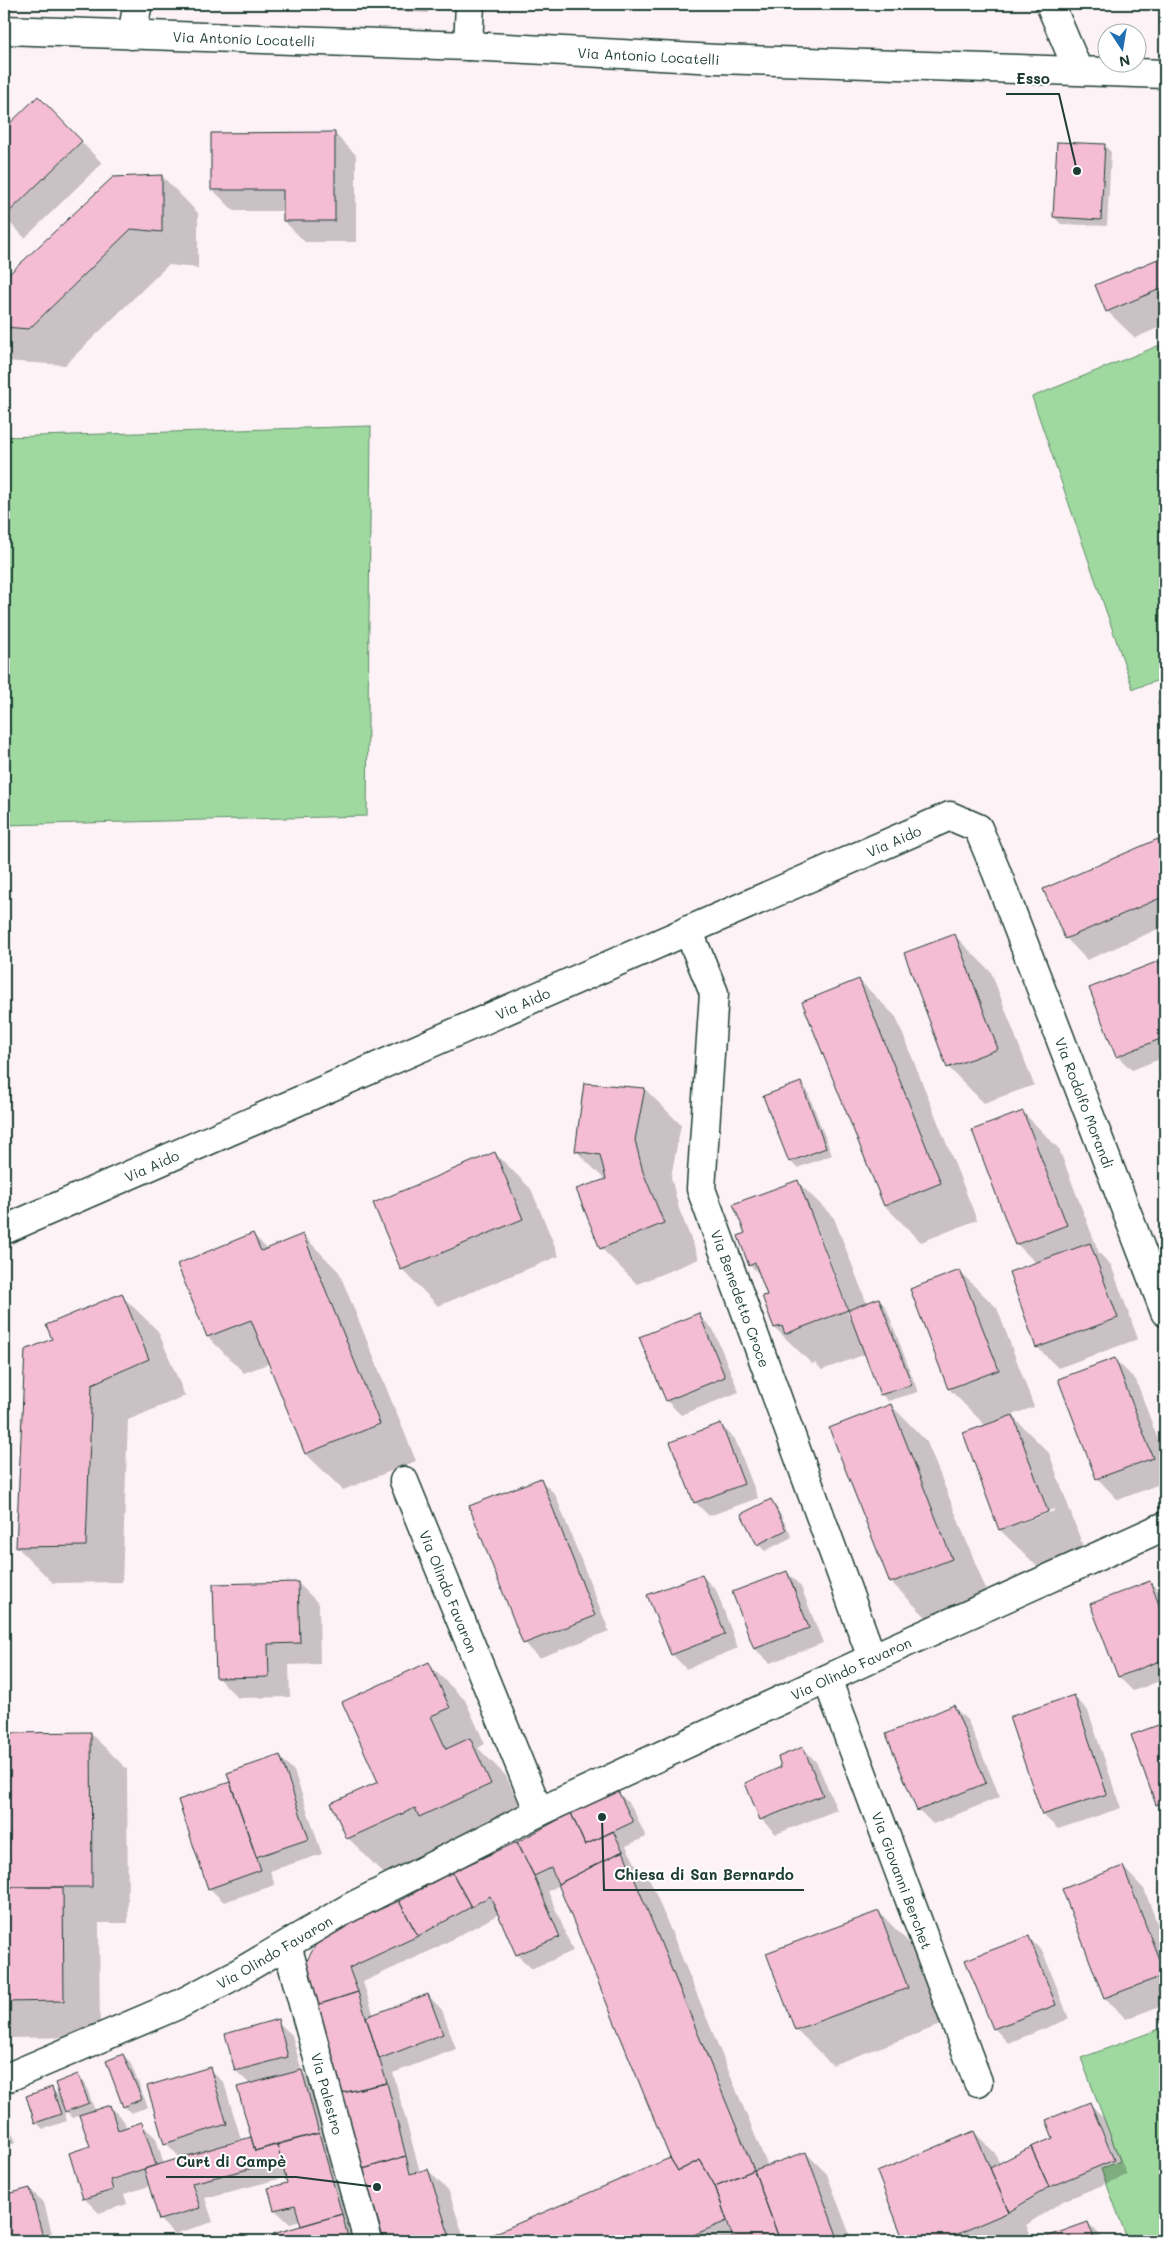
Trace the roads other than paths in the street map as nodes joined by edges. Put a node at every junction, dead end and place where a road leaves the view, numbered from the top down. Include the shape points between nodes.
1 (134, 4) edge
2 (470, 4) edge
3 (1050, 4) edge
4 (4, 30) edge
5 (132, 35) junction
6 (468, 46) junction
7 (1078, 70) junction
8 (1165, 74) edge
9 (1004, 892) joint
10 (688, 930) junction
11 (4, 1230) edge
12 (1165, 1312) edge
13 (404, 1481) dead end
14 (1165, 1526) edge
15 (872, 1658) junction
16 (827, 1679) junction
17 (539, 1812) junction
18 (287, 1945) junction
19 (4, 2079) edge
20 (978, 2082) dead end
21 (368, 2241) edge

1 - 5 street via 137,8
2 - 6 street
3 - 7 street
4 - 5 street, Via Antonio Locatelli
5 - 6 street, Via Antonio Locatelli
6 - 7 street, Via Antonio Locatelli via 717,59
7 - 8 street, Via Antonio Locatelli
9 - 10 street, Via Aido via 978,828 950,816
9 - 12 street, Via Rodolfo Morandi
10 - 11 street, Via Aido
10 - 15 street, Via Benedetto Croce via 714,993 702,1189
13 - 17 street, Via Olindo Favaron
14 - 15 street, Via Olindo Favaron
15 - 16 street, Via Olindo Favaron
16 - 17 street, Via Olindo Favaron
16 - 20 street, Via Giovanni Berchet
17 - 18 street, Via Olindo Favaron via 349,1908
18 - 19 street, Via Olindo Favaron via 180,2004
18 - 21 street, Via Palestro

